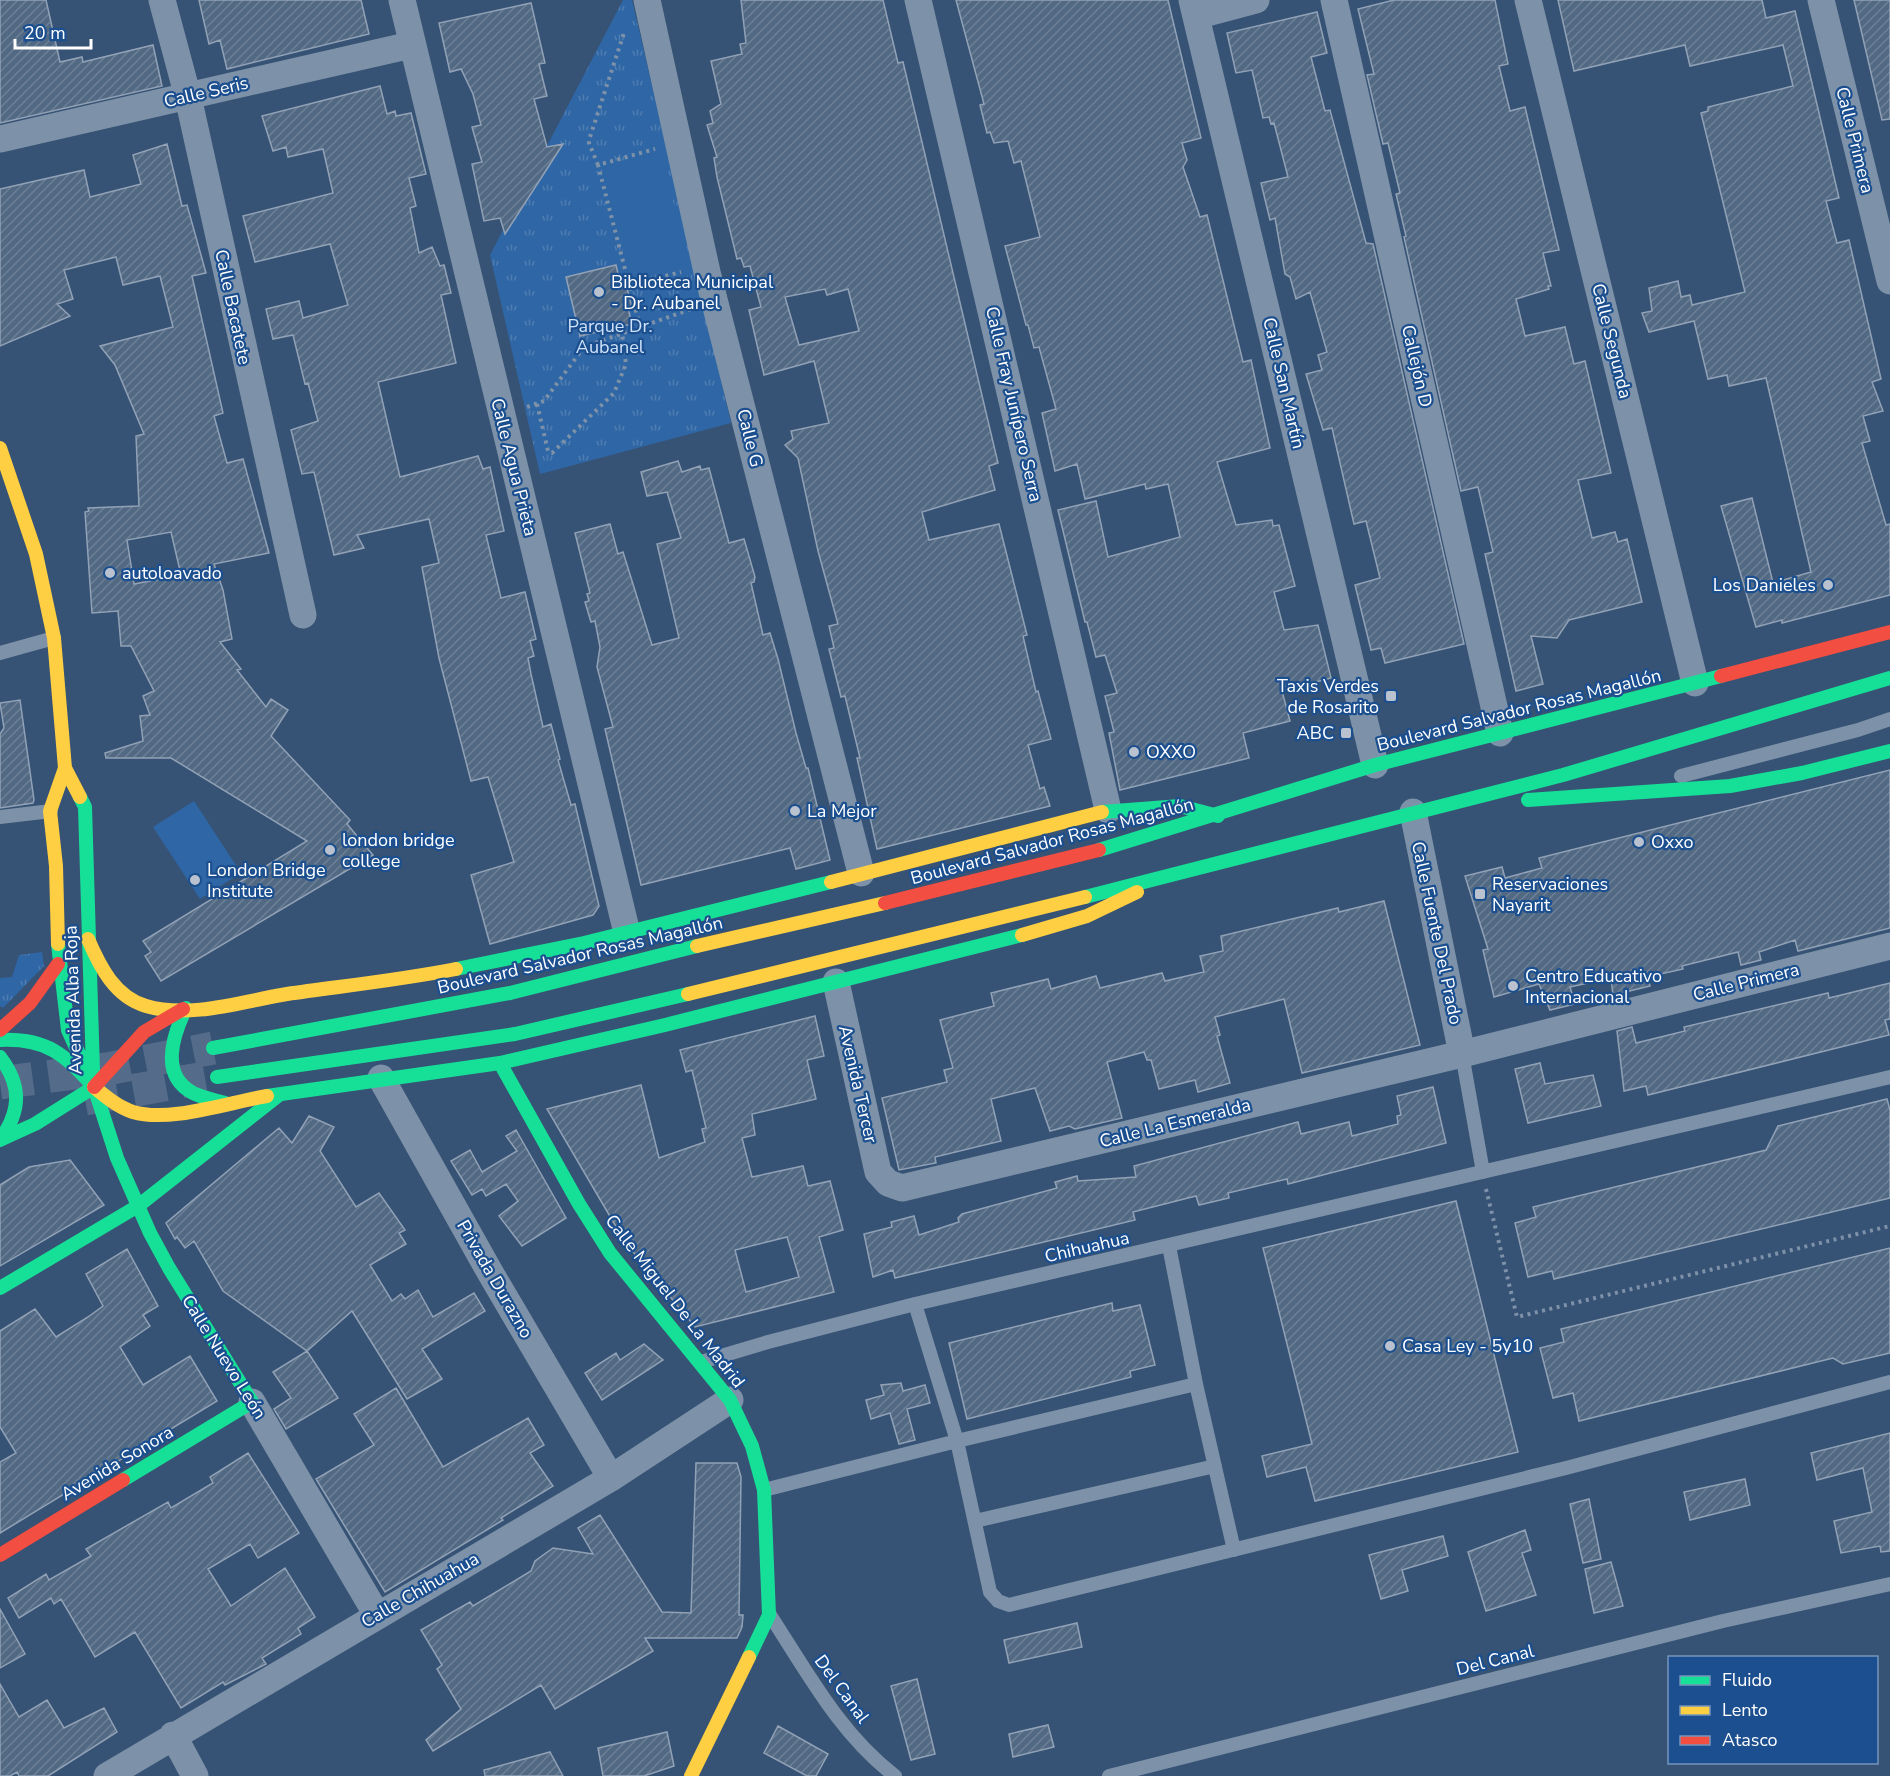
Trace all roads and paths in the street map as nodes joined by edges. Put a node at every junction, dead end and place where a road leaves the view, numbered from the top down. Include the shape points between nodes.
1 (162, 0) edge
2 (402, 0) edge
3 (647, 0) edge
4 (918, 0) edge
5 (1256, 0) edge
6 (1334, 0) edge
7 (1528, 0) edge
8 (1821, 0) edge
9 (1194, 8) edge
10 (624, 33) dead end
11 (411, 45) junction
12 (188, 97) junction
13 (0, 139) edge
14 (660, 148) dead end
15 (598, 165) junction
16 (1886, 245) edge
17 (684, 281) dead end
18 (1890, 281) edge
19 (629, 285) junction
20 (688, 300) dead end
21 (702, 305) junction
22 (640, 327) junction
23 (622, 333) junction
24 (537, 404) junction
25 (502, 415) junction
26 (0, 448) edge
27 (303, 615) dead end
28 (1890, 632) edge
29 (54, 639) junction
30 (0, 653) edge
31 (1890, 678) edge
32 (1695, 683) junction
33 (1890, 719) edge
34 (1500, 733) junction
35 (1890, 751) edge
36 (1375, 765) junction
37 (65, 768) junction
38 (1612, 794) junction
39 (1442, 805) junction
40 (86, 807) junction
41 (1108, 810) junction
42 (50, 811) junction
43 (1413, 812) junction
44 (1218, 816) junction
45 (0, 817) edge
46 (861, 873) junction
47 (1174, 875) junction
48 (627, 933) junction
49 (88, 939) junction
50 (1890, 946) edge
51 (58, 964) junction
52 (836, 982) junction
53 (186, 1008) junction
54 (0, 1030) edge
55 (0, 1040) edge
56 (213, 1048) tunnel mouth
57 (1462, 1054) junction
58 (0, 1057) edge
59 (500, 1063) junction
60 (217, 1077) tunnel mouth
61 (1890, 1077) edge
62 (381, 1078) junction
63 (94, 1088) junction
64 (279, 1095) junction
65 (225, 1103) junction
66 (0, 1140) edge
67 (1483, 1172) junction
68 (888, 1183) joint
69 (138, 1206) junction
70 (1890, 1226) edge
71 (1169, 1246) junction
72 (0, 1288) edge
73 (915, 1304) junction
74 (701, 1362) junction
75 (1890, 1382) edge
76 (1196, 1384) junction
77 (730, 1400) junction
78 (252, 1402) junction
79 (957, 1441) junction
80 (1215, 1466) junction
81 (611, 1478) junction
82 (764, 1490) junction
83 (975, 1521) junction
84 (1234, 1550) junction
85 (0, 1555) edge
86 (1890, 1584) edge
87 (377, 1615) junction
88 (769, 1615) junction
89 (173, 1736) junction
90 (107, 1776) edge
91 (195, 1776) edge
92 (691, 1776) edge
93 (895, 1776) edge
94 (1109, 1776) edge

1 - 12 street, Calle Bacatete
2 - 11 street, Calle Agua Prieta
3 - 21 street, Calle G
4 - 41 street, Calle Fray Junípero Serra
5 - 9 street
6 - 34 street, Callejón D
7 - 32 street, Calle Segunda
8 - 16 street, Calle Primera
9 - 36 street, Calle San Martín
10 - 15 path via 590,137
11 - 12 street, Calle Seris
11 - 25 street, Calle Agua Prieta
12 - 13 street, Calle Seris
12 - 27 street, Calle Bacatete
14 - 15 path
15 - 19 path
16 - 18 street, Calle Primera
17 - 19 path via 681,272
19 - 22 path
20 - 21 path
21 - 22 path
21 - 46 street, Calle G
22 - 23 path
23 - 24 path via 584,346 548,397
23 - 24 path via 626,364 614,393 552,453 548,452
24 - 25 path
25 - 48 street, Calle Agua Prieta
26 - 29 main road, Avenida Alba Roja via 36,555
28 - 32 main road, Boulevard Salvador Rosas Magallón
29 - 30 lane
29 - 37 main road, Avenida Alba Roja
31 - 39 main road via 1563,775
32 - 34 main road, Boulevard Salvador Rosas Magallón
33 - 38 lane
34 - 36 main road, Boulevard Salvador Rosas Magallón
35 - 38 main road via 1730,786
36 - 44 main road, Boulevard Salvador Rosas Magallón
37 - 40 main road, Avenida Alba Roja
37 - 42 main road, Avenida Alba Roja
38 - 39 main road
39 - 43 main road
40 - 42 lane
40 - 49 main road, Avenida Alba Roja
41 - 44 main road via 1180,806
41 - 46 main road
42 - 45 lane
42 - 51 main road, Avenida Alba Roja via 56,866
43 - 47 main road
43 - 57 street, Calle Fuente Del Prado
44 - 56 main road, Boulevard Salvador Rosas Magallón via 1123,844 510,993
46 - 48 main road
47 - 52 main road via 1064,924
47 - 60 main road via 515,1034
48 - 53 main road via 408,978
49 - 53 main road via 107,977 125,995 146,1006
49 - 63 main road, Avenida Alba Roja
50 - 57 street, Calle Primera
51 - 54 main road via 30,1003
51 - 63 main road, Avenida Alba Roja via 68,1030
52 - 59 main road
52 - 68 street, Avenida Tercer via 878,1172
53 - 63 main road via 148,1026
53 - 65 main road via 171,1048 178,1080 192,1092
55 - 63 main road via 30,1039 49,1044 67,1057
57 - 67 lane
57 - 68 street, Calle La Esmeralda via 902,1188
58 - 66 main road via 13,1073 19,1092 18,1108
59 - 62 main road
59 - 74 main road, Calle Miguel De La Madrid via 610,1253 656,1313
61 - 67 lane, Chihuahua
62 - 64 main road
62 - 81 street, Privada Durazno
63 - 65 main road via 134,1112 156,1115
63 - 66 main road
63 - 69 main road, Calle Nuevo León via 104,1125
64 - 65 main road
64 - 69 main road
67 - 70 path via 1517,1317
67 - 71 lane, Chihuahua
69 - 72 main road
69 - 78 main road, Calle Nuevo León via 169,1268
71 - 73 lane, Chihuahua
71 - 76 lane
73 - 74 lane, Chihuahua
73 - 79 lane
74 - 77 main road, Calle Miguel De La Madrid
75 - 84 lane
76 - 79 lane
76 - 80 lane
77 - 81 street, Calle Chihuahua
77 - 82 main road, Calle Miguel De La Madrid via 752,1446
78 - 85 main road, Avenida Sonora
78 - 87 street, Calle Nuevo León
79 - 82 lane
79 - 83 lane
80 - 83 lane
80 - 84 lane
81 - 87 street, Calle Chihuahua
82 - 88 main road, Calle Miguel De La Madrid
83 - 84 lane via 990,1592 1009,1605
86 - 94 lane, Del Canal via 1723,1621
87 - 89 street, Calle Chihuahua
88 - 92 main road, Calle Miguel De La Madrid
88 - 93 lane, Del Canal via 836,1717 876,1762
89 - 90 street, Calle Chihuahua
89 - 91 street

